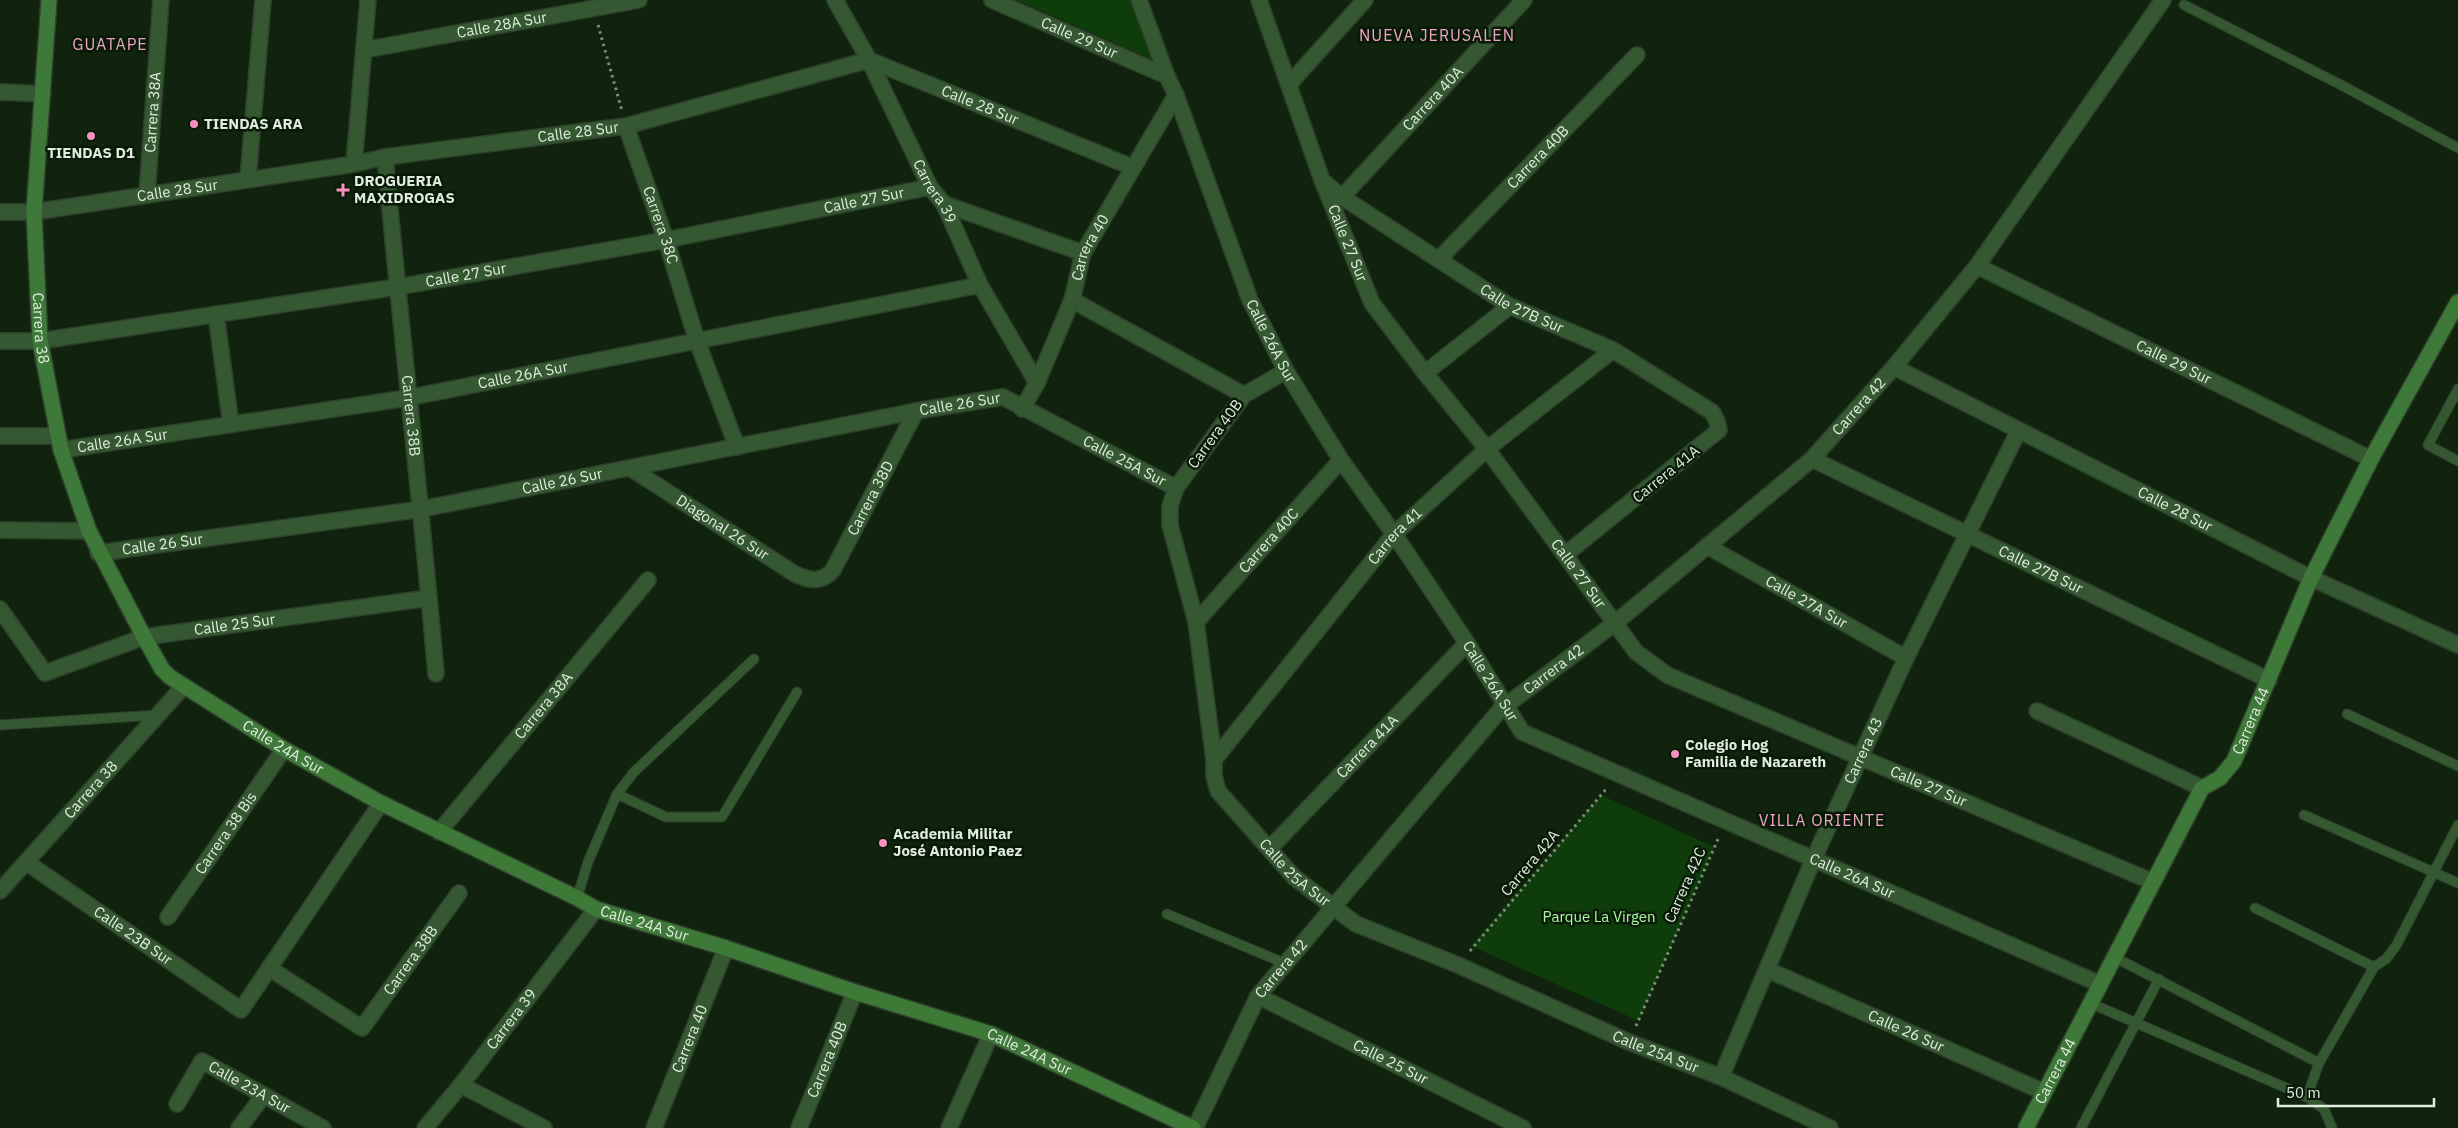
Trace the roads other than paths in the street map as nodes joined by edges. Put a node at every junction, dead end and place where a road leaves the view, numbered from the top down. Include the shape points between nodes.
1 (49, 0) edge
2 (161, 0) edge
3 (263, 0) edge
4 (368, 0) edge
5 (639, 0) edge
6 (835, 0) edge
7 (992, 0) edge
8 (1139, 0) edge
9 (1259, 0) edge
10 (1365, 0) edge
11 (1524, 0) edge
12 (2163, 0) edge
13 (2184, 6) dead end
14 (364, 50) junction
15 (1637, 55) dead end
16 (869, 60) junction
17 (1166, 76) junction
18 (1290, 83) junction
19 (0, 92) edge
20 (43, 94) junction
21 (1176, 94) junction
22 (626, 126) junction
23 (2458, 148) edge
24 (386, 157) junction
25 (354, 164) junction
26 (1132, 167) junction
27 (248, 179) junction
28 (1322, 180) junction
29 (930, 187) junction
30 (147, 194) junction
31 (1342, 197) junction
32 (944, 204) junction
33 (0, 212) edge
34 (34, 212) junction
35 (666, 240) junction
36 (1083, 253) junction
37 (1439, 259) junction
38 (1977, 266) junction
39 (980, 285) junction
40 (397, 287) junction
41 (1072, 300) junction
42 (2458, 302) edge
43 (1510, 306) junction
44 (216, 314) junction
45 (0, 341) edge
46 (40, 341) junction
47 (697, 341) junction
48 (1613, 350) junction
49 (1894, 367) junction
50 (1286, 371) junction
51 (1425, 374) junction
52 (1036, 383) junction
53 (2458, 389) edge
54 (1244, 395) junction
55 (407, 398) junction
56 (1022, 409) junction
57 (916, 412) junction
58 (230, 425) junction
59 (1719, 430) joint
60 (2019, 430) junction
61 (0, 436) edge
62 (59, 443) junction
63 (737, 447) junction
64 (1487, 449) junction
65 (1812, 459) junction
66 (2371, 459) junction
67 (1340, 460) junction
68 (2458, 461) edge
69 (630, 468) junction
70 (1176, 488) junction
71 (422, 510) junction
72 (0, 530) edge
73 (89, 531) junction
74 (1394, 534) junction
75 (1967, 534) junction
76 (1707, 546) junction
77 (98, 553) junction
78 (1566, 554) junction
79 (2311, 578) junction
80 (648, 580) dead end
81 (819, 580) joint
82 (429, 598) junction
83 (0, 609) edge
84 (1196, 622) junction
85 (1615, 623) junction
86 (144, 637) junction
87 (1467, 644) junction
88 (2458, 645) edge
89 (1906, 658) junction
90 (754, 659) dead end
91 (436, 674) dead end
92 (2269, 680) junction
93 (183, 687) junction
94 (797, 692) dead end
95 (1506, 706) junction
96 (2037, 711) dead end
97 (2346, 714) dead end
98 (158, 715) junction
99 (0, 725) edge
100 (284, 749) junction
101 (1861, 757) junction
102 (1214, 760) junction
103 (2458, 766) edge
104 (2202, 788) junction
105 (617, 794) junction
106 (381, 803) junction
107 (2304, 815) dead end
108 (2458, 825) edge
109 (438, 832) junction
110 (1269, 849) junction
111 (1814, 858) junction
112 (26, 862) junction
113 (2435, 873) junction
114 (2153, 882) junction
115 (2458, 884) edge
116 (0, 891) edge
117 (459, 893) dead end
118 (577, 898) junction
119 (1333, 906) junction
120 (2255, 908) dead end
121 (596, 909) junction
122 (1167, 914) dead end
123 (168, 917) dead end
124 (726, 948) junction
125 (2114, 957) junction
126 (1284, 963) junction
127 (2374, 967) junction
128 (269, 968) junction
129 (1768, 970) junction
130 (2159, 979) junction
131 (2100, 984) junction
132 (855, 992) junction
133 (1258, 996) junction
134 (2090, 1003) junction
135 (2134, 1024) junction
136 (992, 1034) junction
137 (2319, 1063) junction
138 (1721, 1077) junction
139 (461, 1085) junction
140 (2044, 1092) junction
141 (264, 1095) junction
142 (2307, 1097) junction
143 (177, 1104) dead end
144 (239, 1128) edge
145 (323, 1128) edge
146 (425, 1128) edge
147 (544, 1128) edge
148 (654, 1128) edge
149 (799, 1128) edge
150 (948, 1128) edge
151 (1194, 1128) edge
152 (1523, 1128) edge
153 (1830, 1128) edge
154 (2026, 1128) edge
155 (2081, 1128) edge
156 (2332, 1128) edge

1 - 20 street, Carrera 38
2 - 30 street, Carrera 38A
3 - 27 street
4 - 14 street
5 - 14 street, Calle 28A Sur
6 - 16 street, Carrera 39
7 - 17 street, Calle 29 Sur
8 - 17 street, Calle 26A Sur
9 - 18 street, Calle 27 Sur
10 - 18 street
11 - 31 street, Carrera 40A
12 - 38 street, Carrera 42
13 - 23 lane
14 - 25 street
15 - 37 street, Carrera 40B
16 - 22 street, Calle 28 Sur
16 - 26 street, Calle 28 Sur
16 - 29 street, Carrera 39
17 - 21 street, Calle 26A Sur
18 - 28 street, Calle 27 Sur
19 - 20 street
20 - 34 street, Carrera 38
21 - 26 street, Carrera 40
21 - 50 street, Calle 26A Sur via 1250,300
22 - 24 street, Calle 28 Sur
22 - 35 street, Carrera 38C
24 - 25 street, Calle 28 Sur
24 - 40 street, Carrera 38B
25 - 27 street, Calle 28 Sur
26 - 36 street, Carrera 40
27 - 30 street, Calle 28 Sur
28 - 31 street, Calle 27B Sur
28 - 51 street, Calle 27 Sur via 1372,303
29 - 32 street, Carrera 39
29 - 35 street, Calle 27 Sur
30 - 34 street, Calle 28 Sur
31 - 37 street, Calle 27B Sur
32 - 36 street
32 - 39 street, Carrera 39
33 - 34 street, Calle 28 Sur
34 - 46 street, Carrera 38
35 - 40 street, Calle 27 Sur
35 - 47 street, Carrera 38C
36 - 41 street, Carrera 40
37 - 43 street, Calle 27B Sur
38 - 49 street, Carrera 42
38 - 66 street, Calle 29 Sur
39 - 47 street, Calle 26A Sur
39 - 52 street, Carrera 39
40 - 44 street, Calle 27 Sur
40 - 55 street, Carrera 38B
41 - 52 street, Carrera 40
41 - 54 street
42 - 66 street, Carrera 44
43 - 48 street, Calle 27B Sur
43 - 51 street
44 - 46 street, Calle 27 Sur
44 - 58 street
45 - 46 street, Calle 27 Sur
46 - 62 street, Carrera 38
47 - 55 street, Calle 26A Sur
47 - 63 street, Carrera 38C
48 - 59 street, Calle 27B Sur via 1712,412
48 - 64 street, Carrera 41
49 - 60 street, Calle 28 Sur
49 - 65 street, Carrera 42
50 - 54 street, Carrera 40B
50 - 67 street, Calle 26A Sur
51 - 64 street, Calle 27 Sur
52 - 56 street, Carrera 40
53 - 68 lane via 2428,445
54 - 70 street, Carrera 40B
55 - 58 street, Calle 26A Sur
55 - 71 street, Carrera 38B
56 - 57 street, Calle 26 Sur via 1002,397
56 - 70 street, Calle 25A Sur
57 - 63 street, Calle 26 Sur
57 - 81 street, Carrera 38D via 833,570
58 - 62 street, Calle 26A Sur
59 - 78 street, Carrera 41A
60 - 75 street, Carrera 43
60 - 79 street, Calle 28 Sur
61 - 62 street, Calle 26A Sur
62 - 73 street, Carrera 38
63 - 69 street, Calle 26 Sur
64 - 74 street, Carrera 41
64 - 78 street, Calle 27 Sur
65 - 75 street, Calle 27B Sur
65 - 76 street, Carrera 42
66 - 79 street, Carrera 44
67 - 74 street, Calle 26A Sur
67 - 84 street, Carrera 40C
69 - 71 street, Calle 26 Sur
69 - 81 street, Diagonal 26 Sur via 795,574 808,580
70 - 84 street, Calle 25A Sur via 1170,506 1170,525
71 - 77 street, Calle 26 Sur
71 - 82 street, Carrera 38B
72 - 73 street
73 - 77 street, Carrera 38
74 - 87 street, Calle 26A Sur
74 - 102 street, Carrera 41
75 - 89 street, Carrera 43
75 - 92 street, Calle 27B Sur
76 - 85 street, Carrera 42
76 - 89 street, Calle 27A Sur
77 - 86 street, Carrera 38
78 - 85 street, Calle 27 Sur
79 - 88 street, Calle 28 Sur
79 - 92 street, Carrera 44
80 - 109 street, Carrera 38A
82 - 86 street, Calle 25 Sur
82 - 91 street, Carrera 38B
83 - 86 street, Calle 25 Sur via 45,674
84 - 102 street, Calle 25A Sur
85 - 95 street, Carrera 42
85 - 101 street, Calle 27 Sur via 1636,652 1667,674
86 - 93 street, Calle 24A Sur via 162,669
87 - 95 street, Calle 26A Sur
87 - 110 street, Carrera 41A
89 - 101 street, Carrera 43
90 - 105 lane via 634,772
92 - 104 street, Carrera 44 via 2234,761 2220,778
93 - 98 street, Carrera 38
93 - 100 street, Calle 24A Sur
94 - 105 lane via 722,817 666,817
95 - 111 street, Calle 26A Sur via 1522,732
95 - 119 street, Carrera 42
96 - 104 street
97 - 103 lane
98 - 99 lane
98 - 112 street, Carrera 38
100 - 106 street, Calle 24A Sur
100 - 123 street, Carrera 38 Bis
101 - 111 street, Carrera 43
101 - 114 street, Calle 27 Sur
102 - 110 street, Calle 25A Sur via 1218,791
104 - 114 street, Carrera 44
105 - 118 lane via 588,862
106 - 109 street, Calle 24A Sur
106 - 128 street
107 - 113 lane
108 - 113 lane
109 - 118 street, Calle 24A Sur
110 - 119 street, Calle 25A Sur via 1294,877
111 - 129 street, Carrera 43
111 - 131 street, Calle 26A Sur
112 - 116 street, Carrera 38
112 - 128 street, Calle 23B Sur via 241,1010
113 - 115 lane
113 - 127 lane via 2396,946
114 - 125 street, Carrera 44
117 - 128 street, Carrera 38B via 362,1028
118 - 121 street, Calle 24A Sur
119 - 126 street, Carrera 42
119 - 138 street, Calle 25A Sur via 1356,924 1458,965 1629,1042
120 - 127 lane
121 - 124 street, Calle 24A Sur
121 - 139 street, Carrera 39
122 - 126 lane
124 - 132 street, Calle 24A Sur
124 - 148 street, Carrera 40
125 - 130 lane
125 - 131 street, Carrera 44
126 - 133 street, Carrera 42
127 - 137 lane
129 - 138 street, Carrera 43
129 - 140 street, Calle 26 Sur
130 - 135 lane
130 - 137 lane
131 - 134 street, Carrera 44
132 - 136 street, Calle 24A Sur
132 - 149 street, Carrera 40B
133 - 151 street, Carrera 42
133 - 152 street, Calle 25 Sur
134 - 135 lane
134 - 140 street, Carrera 44
135 - 142 lane
135 - 155 lane
136 - 150 street
136 - 151 street, Calle 24A Sur
137 - 142 lane
138 - 153 street, Calle 25A Sur
139 - 146 street, Carrera 39
139 - 147 street
140 - 154 street, Carrera 44
141 - 143 street, Calle 23A Sur via 202,1061
141 - 144 street
141 - 145 street, Calle 23A Sur
142 - 156 lane via 2324,1109

